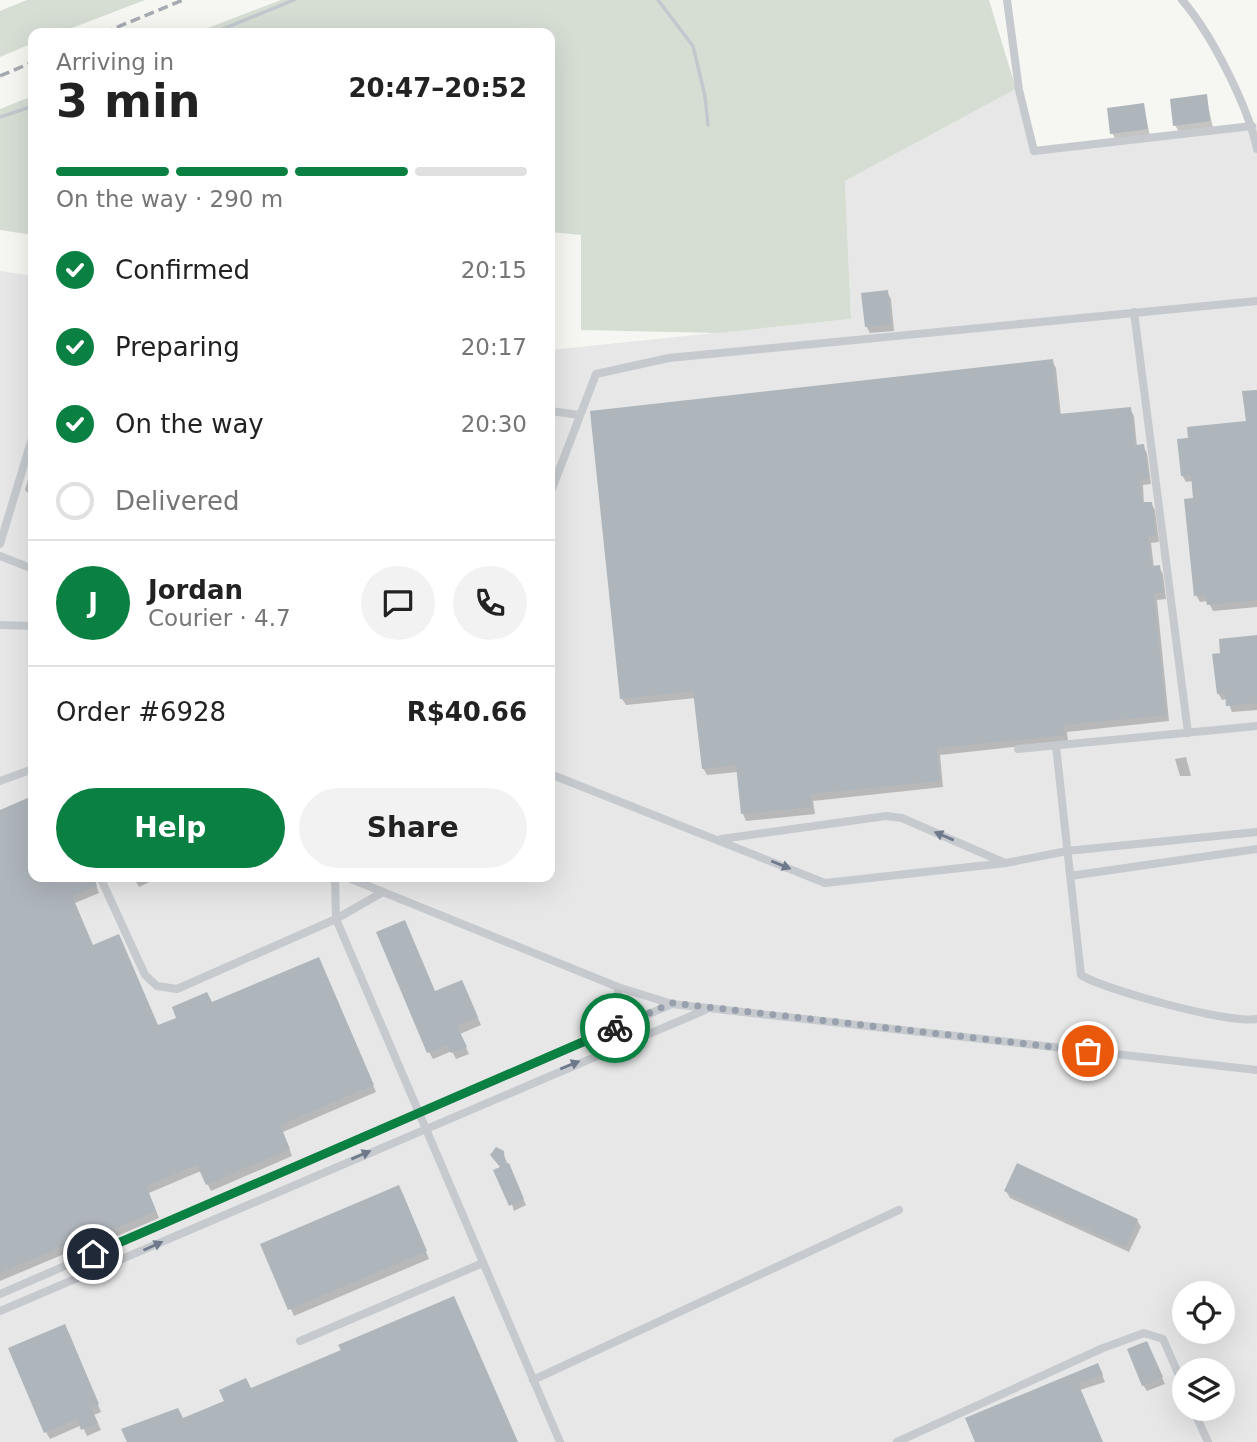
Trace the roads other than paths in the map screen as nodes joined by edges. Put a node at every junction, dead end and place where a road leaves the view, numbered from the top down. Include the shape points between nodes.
1 (1007, 0) edge
2 (1182, 0) edge
3 (1252, 126) junction
4 (1257, 149) edge
5 (1257, 300) edge
6 (1134, 312) junction
7 (555, 412) edge
8 (580, 415) junction
9 (28, 452) edge
10 (555, 481) edge
11 (0, 544) edge
12 (0, 556) edge
13 (28, 567) edge
14 (0, 625) edge
15 (28, 626) edge
16 (1257, 726) edge
17 (1188, 733) junction
18 (1056, 746) junction
19 (1018, 749) dead end
20 (28, 771) edge
21 (555, 776) edge
22 (0, 781) edge
23 (1257, 832) edge
24 (718, 840) junction
25 (1257, 849) edge
26 (1067, 851) junction
27 (1006, 863) junction
28 (1070, 876) junction
29 (102, 882) edge
30 (335, 882) edge
31 (358, 882) edge
32 (383, 892) junction
33 (336, 919) junction
34 (618, 987) junction
35 (672, 1003) junction
36 (705, 1010) junction
37 (1257, 1019) edge
38 (618, 1027) junction
39 (526, 1067) junction
40 (1256, 1069) edge
41 (533, 1081) junction
42 (418, 1114) junction
43 (425, 1127) junction
44 (209, 1204) junction
45 (899, 1210) dead end
46 (216, 1218) junction
47 (117, 1244) junction
48 (123, 1259) junction
49 (483, 1263) junction
50 (21, 1285) junction
51 (0, 1294) edge
52 (27, 1300) junction
53 (0, 1311) edge
54 (300, 1341) dead end
55 (1172, 1359) edge
56 (533, 1380) junction
57 (1198, 1421) edge
58 (560, 1442) edge
59 (897, 1442) edge
60 (1208, 1442) edge

1 - 3 lane via 1019,90 1034,151
2 - 3 lane via 1199,20
3 - 4 lane
5 - 6 lane
6 - 8 lane via 669,358 596,374
6 - 17 lane
7 - 8 lane
8 - 10 lane
9 - 11 lane
12 - 13 lane
14 - 15 lane
16 - 17 lane
17 - 18 lane
18 - 19 lane
18 - 26 lane
20 - 22 lane
21 - 24 lane
23 - 26 lane
24 -> 27 lane via 825,883
27 -> 24 lane via 902,818 886,816
25 - 28 lane
26 - 27 lane
26 - 28 lane
28 - 37 lane via 1083,976 1183,1009 1234,1020
29 - 33 lane via 145,975 157,986 177,989
30 - 33 lane
31 - 32 lane
32 - 33 lane
32 - 34 lane
33 - 42 lane
34 - 35 lane
34 - 38 lane
35 - 36 lane
35 - 38 lane
36 - 40 lane
41 -> 36 lane
38 - 39 lane
39 - 41 lane
39 - 42 lane
41 - 43 lane
42 - 43 lane
42 - 44 lane
46 -> 43 lane
43 - 49 lane
44 - 46 lane
44 - 47 lane
45 - 56 lane
48 -> 46 lane
47 - 48 lane
47 - 50 lane
48 - 52 lane
49 - 54 lane
49 - 56 lane
50 - 51 lane
50 - 52 lane
52 - 53 lane
55 - 59 lane via 1163,1339 1144,1333
56 - 58 lane
57 - 60 lane

